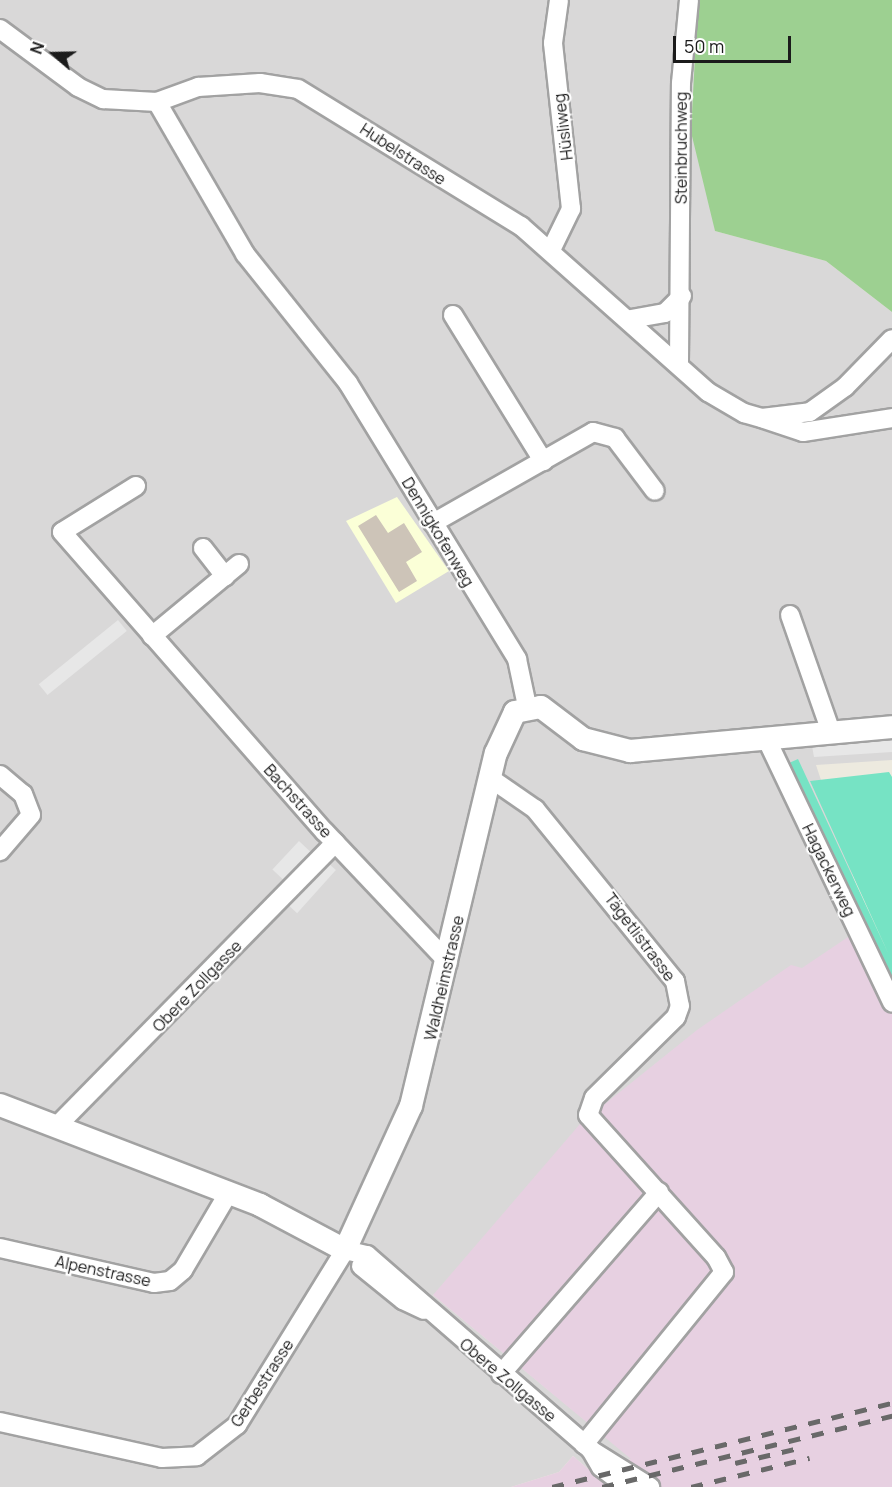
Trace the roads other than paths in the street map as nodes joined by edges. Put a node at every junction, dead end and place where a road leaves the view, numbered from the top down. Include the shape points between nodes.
1 (559, 0) edge
2 (689, 0) edge
3 (0, 29) edge
4 (157, 102) junction
5 (550, 250) junction
6 (682, 296) junction
7 (453, 315) dead end
8 (631, 319) junction
9 (892, 339) edge
10 (679, 363) junction
11 (762, 418) junction
12 (892, 418) edge
13 (543, 461) junction
14 (136, 486) dead end
15 (655, 491) dead end
16 (432, 523) junction
17 (202, 548) dead end
18 (239, 564) dead end
19 (225, 576) junction
20 (790, 615) dead end
21 (152, 636) junction
22 (527, 706) junction
23 (892, 727) edge
24 (831, 732) junction
25 (765, 738) junction
26 (0, 776) edge
27 (490, 778) junction
28 (335, 843) junction
29 (0, 851) edge
30 (448, 962) junction
31 (892, 1002) edge
32 (0, 1105) edge
33 (57, 1126) junction
34 (229, 1192) junction
35 (659, 1192) junction
36 (0, 1248) edge
37 (345, 1250) junction
38 (501, 1374) junction
39 (0, 1422) edge
40 (588, 1447) junction
41 (628, 1487) edge
42 (650, 1487) edge

1 - 5 street, Hüsliweg via 553,43 571,208
2 - 6 street, Steinbruchweg via 681,83
3 - 4 street, Hubelstrasse via 89,94
4 - 5 street, Hubelstrasse via 198,87 260,83 298,89
4 - 16 street, Dennigkofenweg via 245,254 348,383
5 - 8 street, Hubelstrasse
6 - 8 street via 665,313
6 - 10 street, Steinbruchweg
7 - 13 street
8 - 10 street, Hubelstrasse
9 - 11 street, Hubelstrasse via 825,403 802,414
10 - 11 street, Hubelstrasse via 721,402
11 - 12 street, Hubelstrasse via 803,432
13 - 15 street via 593,432 604,432 615,438
13 - 16 street
14 - 21 street, Bachstrasse via 62,532
16 - 22 street, Dennigkofenweg via 517,658
17 - 19 street
18 - 19 street
19 - 21 street
20 - 24 street
21 - 28 street, Bachstrasse
22 - 25 street via 544,709 583,739 620,750
22 - 27 street, Waldheimstrasse via 509,720
23 - 24 street
24 - 25 street
25 - 31 street, Hagackerweg
26 - 29 street via 23,795 31,815
27 - 30 street, Waldheimstrasse
27 - 35 street, Tägetlistrasse via 535,809 675,981 680,1006 676,1017 589,1106 595,1123
28 - 30 street, Bachstrasse
28 - 33 street, Obere Zollgasse
30 - 37 street, Waldheimstrasse via 411,1106
32 - 33 street, Obere Zollgasse
33 - 34 street, Obere Zollgasse
34 - 36 street, Alpenstrasse via 183,1270 170,1281 154,1282
34 - 37 street, Obere Zollgasse
35 - 38 street
35 - 40 street, Tägetlistrasse via 724,1272
37 - 38 street, Obere Zollgasse via 367,1255 411,1290 426,1311
37 - 39 street, Gerbestrasse via 237,1425 197,1456 162,1458
38 - 40 street, Obere Zollgasse
40 - 41 street, Obere Zollgasse via 601,1467
40 - 42 street, Obere Zollgasse

